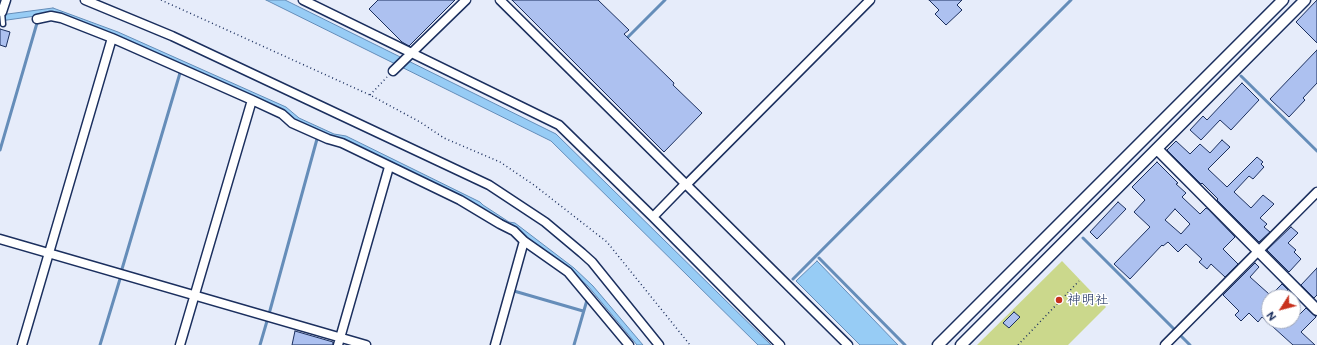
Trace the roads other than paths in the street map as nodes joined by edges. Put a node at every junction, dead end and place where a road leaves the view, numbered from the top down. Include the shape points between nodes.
1 (6, 0) edge
2 (85, 0) edge
3 (303, 0) edge
4 (466, 0) edge
5 (500, 0) edge
6 (870, 0) edge
7 (1283, 0) edge
8 (1305, 0) edge
9 (2, 13) joint
10 (37, 19) dead end
11 (3, 23) dead end
12 (112, 38) junction
13 (412, 53) junction
14 (393, 71) road end
15 (252, 100) junction
16 (1157, 149) junction
17 (389, 167) junction
18 (686, 184) junction
19 (1317, 192) edge
20 (653, 217) junction
21 (0, 239) edge
22 (524, 241) junction
23 (1258, 251) junction
24 (49, 253) junction
25 (194, 295) junction
26 (1317, 310) edge
27 (339, 341) edge
28 (22, 345) edge
29 (180, 345) edge
30 (366, 345) edge
31 (495, 345) edge
32 (629, 345) edge
33 (659, 345) edge
34 (780, 345) edge
35 (848, 345) edge
36 (938, 345) edge
37 (961, 345) edge
38 (1165, 345) edge

1 - 9 street
2 - 33 street via 172,36 489,185 545,222 592,262
3 - 13 street
4 - 13 street
5 - 18 street
6 - 18 street
7 - 36 street
8 - 16 street
9 - 11 lane
10 - 12 street via 51,16 61,18
12 - 15 street
12 - 24 street
13 - 14 street
13 - 20 street via 559,125
15 - 17 street via 282,114 292,123 342,143
15 - 25 street
16 - 23 street
16 - 37 street
17 - 22 street via 460,200 514,231
17 - 27 street
18 - 20 street
18 - 35 street
19 - 23 street
20 - 34 street
21 - 24 street
22 - 31 street
22 - 32 street via 568,272
23 - 26 street
23 - 38 street
24 - 25 street
24 - 28 street
25 - 27 street
25 - 29 street
27 - 30 street

